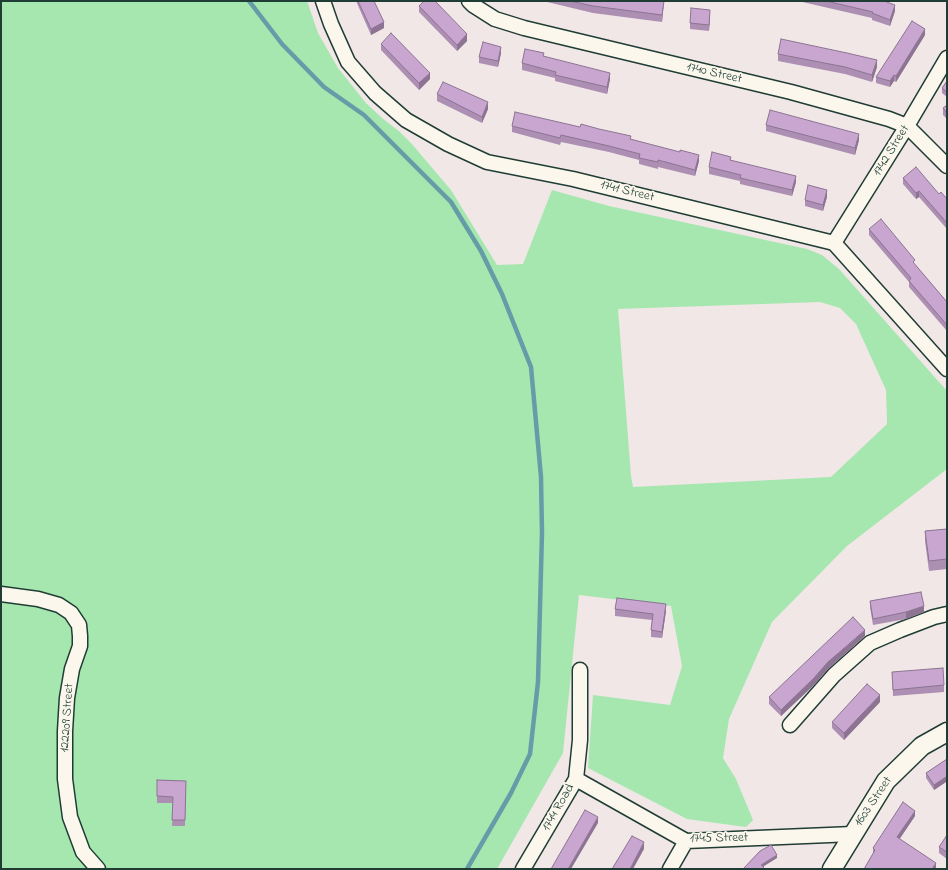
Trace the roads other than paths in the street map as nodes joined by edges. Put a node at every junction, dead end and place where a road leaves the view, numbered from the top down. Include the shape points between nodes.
1 (323, 1) edge
2 (470, 1) edge
3 (947, 58) edge
4 (907, 126) junction
5 (947, 166) edge
6 (834, 243) junction
7 (947, 370) edge
8 (1, 594) edge
9 (947, 614) edge
10 (580, 670) dead end
11 (790, 725) dead end
12 (947, 732) edge
13 (576, 778) junction
14 (853, 834) junction
15 (686, 841) junction
16 (98, 869) edge
17 (523, 869) edge
18 (670, 869) edge
19 (832, 869) edge

1 - 6 street, 1741 Street via 348,62 375,93 406,120 448,144 487,162 573,179
2 - 4 street, 1740 Street via 495,19 524,28 791,92
3 - 4 street, 1742 Street
4 - 5 street, 1740 Street
4 - 6 street, 1742 Street
6 - 7 street
8 - 16 street, 122209 Street via 59,605 71,613 79,625 80,646 72,669 67,698 65,779 70,817 83,852
9 - 11 street via 870,643 834,675
10 - 13 street, 1744 Road via 580,740
12 - 14 street, 1603 Street via 922,746 886,781
13 - 15 street, 1745 Street
13 - 17 street, 1744 Road
14 - 15 street, 1745 Street
14 - 19 street, 1603 Street
15 - 18 street

